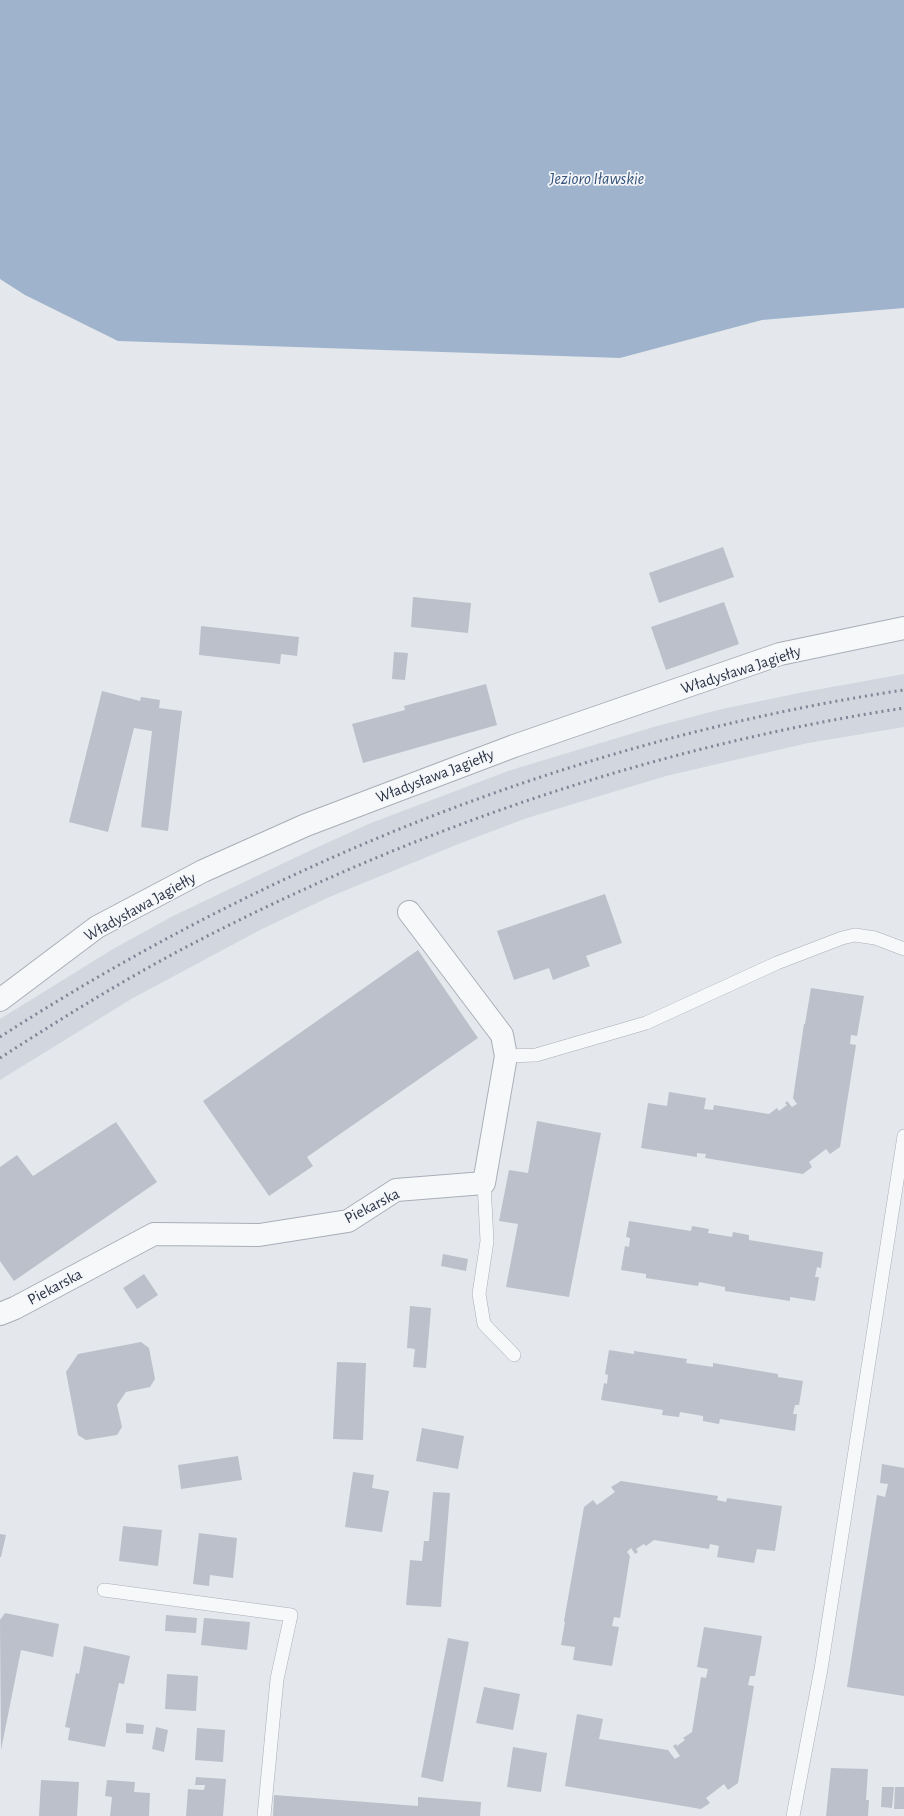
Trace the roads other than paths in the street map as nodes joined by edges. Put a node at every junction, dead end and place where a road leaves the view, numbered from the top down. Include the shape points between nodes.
1 (904, 628) edge
2 (409, 912) dead end
3 (904, 949) edge
4 (0, 1000) edge
5 (506, 1056) junction
6 (904, 1136) edge
7 (484, 1183) junction
8 (0, 1314) edge
9 (514, 1355) dead end
10 (104, 1590) dead end
11 (264, 1816) edge
12 (793, 1816) edge

1 - 4 street, Władysława Jagiełły via 780,654 514,746 306,825 203,871 97,927
2 - 5 street via 502,1035
3 - 5 lane via 875,938 855,935 842,938 777,963 646,1023 536,1055
5 - 7 street
6 - 12 lane via 821,1669
7 - 8 street, Piekarska via 396,1190 348,1221 259,1236 154,1234
7 - 9 lane via 487,1241 479,1294 484,1324
10 - 11 lane via 291,1615 277,1679

